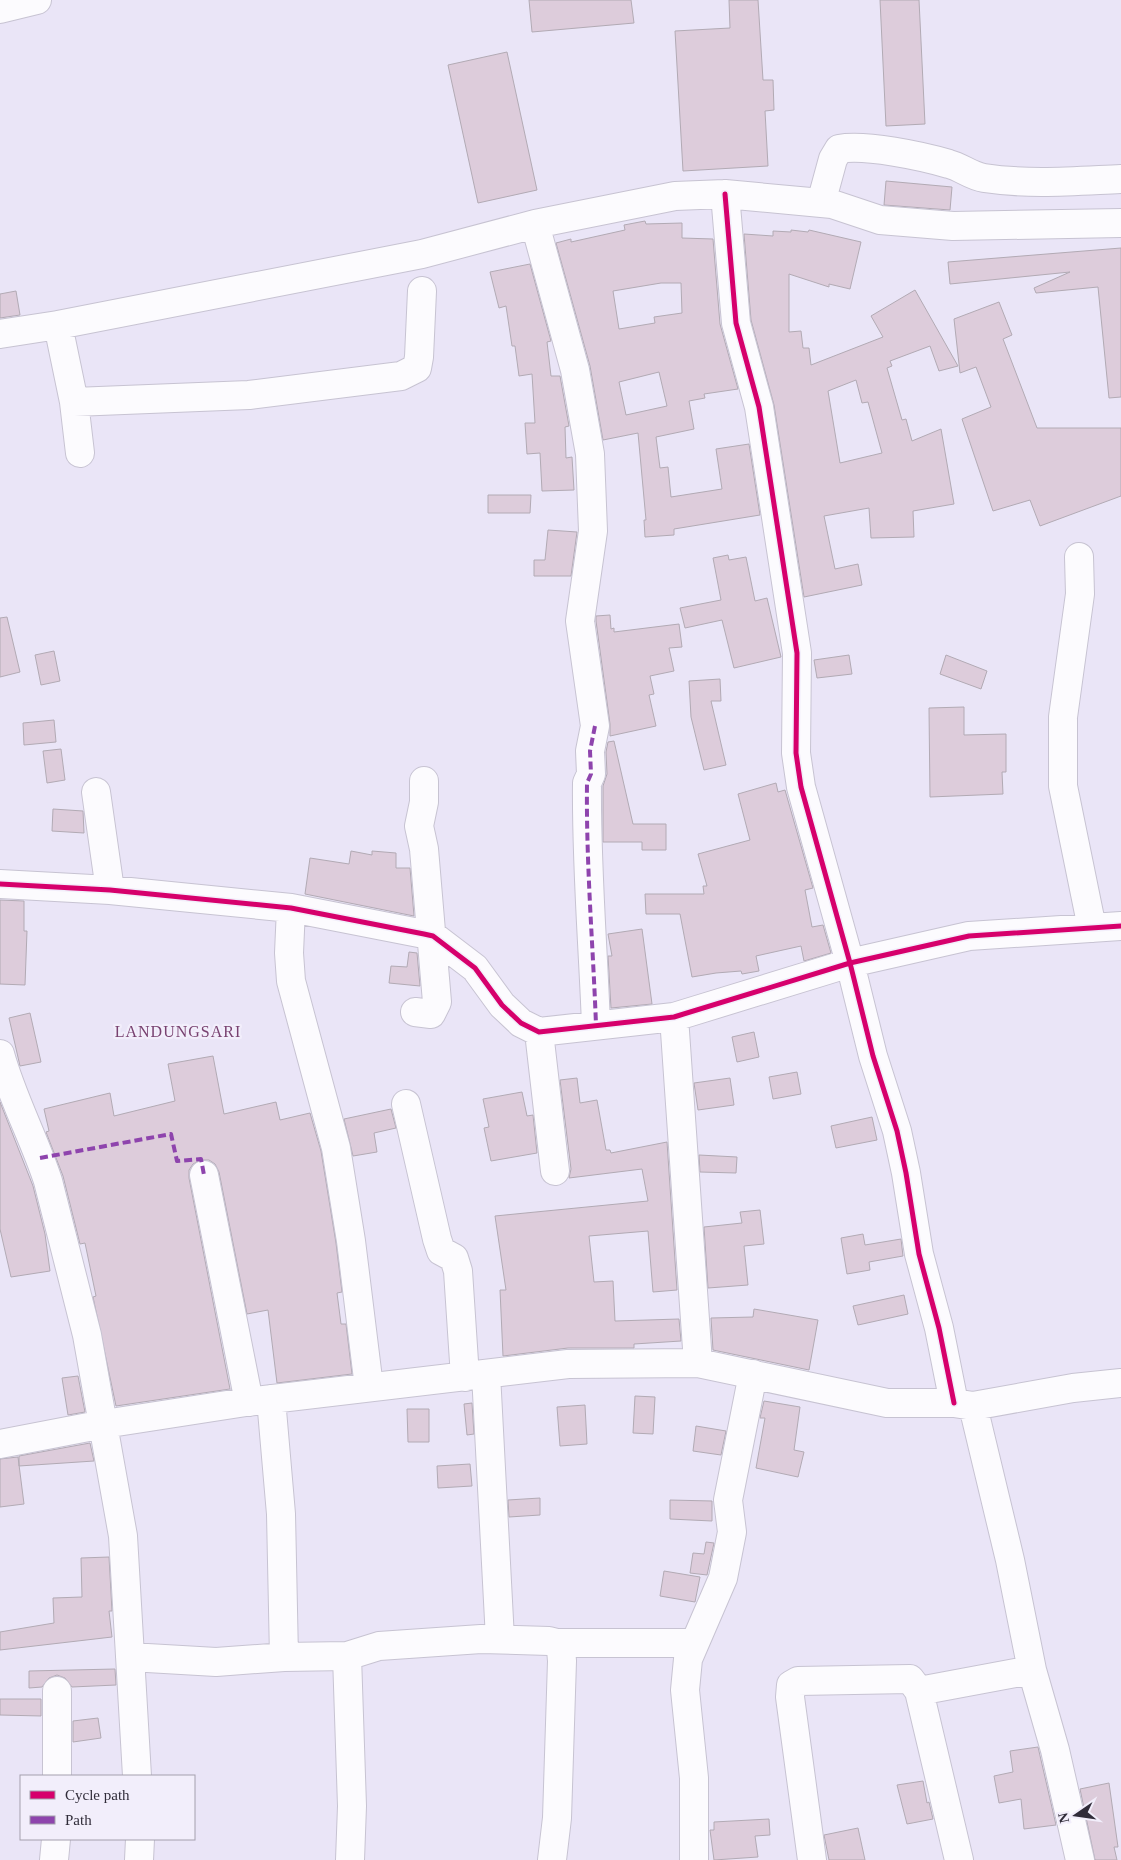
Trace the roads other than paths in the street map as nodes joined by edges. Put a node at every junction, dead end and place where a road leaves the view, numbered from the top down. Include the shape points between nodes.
1 (36, 0) edge
2 (0, 9) edge
3 (1121, 179) edge
4 (725, 194) junction
5 (821, 203) junction
6 (1121, 223) edge
7 (535, 224) junction
8 (422, 291) dead end
9 (58, 325) junction
10 (0, 334) edge
11 (74, 402) junction
12 (80, 453) dead end
13 (1079, 557) dead end
14 (424, 781) dead end
15 (96, 792) dead end
16 (0, 884) edge
17 (110, 890) junction
18 (291, 908) junction
19 (1121, 926) edge
20 (1092, 928) junction
21 (433, 936) junction
22 (850, 963) junction
23 (415, 1012) dead end
24 (674, 1017) junction
25 (596, 1025) junction
26 (539, 1032) junction
27 (0, 1054) edge
28 (406, 1104) dead end
29 (555, 1171) dead end
30 (204, 1175) dead end
31 (698, 1363) junction
32 (753, 1374) junction
33 (476, 1376) junction
34 (1121, 1383) edge
35 (369, 1388) junction
36 (260, 1400) junction
37 (964, 1405) junction
38 (104, 1424) junction
39 (0, 1444) edge
40 (500, 1639) junction
41 (558, 1643) junction
42 (694, 1643) junction
43 (347, 1656) junction
44 (130, 1657) junction
45 (284, 1657) junction
46 (1032, 1670) junction
47 (57, 1691) dead end
48 (919, 1691) junction
49 (56, 1775) edge
50 (137, 1775) edge
51 (56, 1840) edge
52 (140, 1840) edge
53 (54, 1860) edge
54 (139, 1860) edge
55 (350, 1860) edge
56 (552, 1860) edge
57 (694, 1860) edge
58 (812, 1860) edge
59 (959, 1860) edge
60 (1080, 1860) edge

1 - 2 street
3 - 5 street via 1026,184 981,178 949,164 870,148 848,148 839,150 833,159
4 - 5 street
4 - 7 street via 675,196
4 - 22 street via 734,316 759,407 797,653 796,753 801,787
5 - 6 street via 880,220 953,226
7 - 9 street via 422,254
7 - 25 street via 575,370 590,454 594,531 580,621 595,726 590,752 591,774 587,783 586,857
8 - 11 street via 417,368 401,376 249,395
9 - 10 street
9 - 11 street
11 - 12 street
13 - 20 street via 1080,594 1064,717 1063,786
14 - 21 street via 419,826
15 - 17 street
16 - 17 street
17 - 18 street
18 - 21 street
18 - 35 street via 291,981 336,1148
19 - 20 street
20 - 22 street via 969,936
21 - 23 street via 437,1002 435,1010 429,1014
21 - 26 street via 475,968 502,1005 521,1023
22 - 24 street
22 - 37 street via 873,1056 897,1131 919,1254
24 - 25 street
24 - 31 street
25 - 26 street
26 - 29 street
27 - 38 street via 48,1181 87,1335
28 - 33 street via 437,1239 441,1251 454,1258 458,1271
30 - 36 street
31 - 32 street
31 - 33 street via 568,1364
32 - 37 street via 887,1403
32 - 42 street via 728,1500 732,1532 723,1578
33 - 35 street
33 - 40 street
34 - 37 street
35 - 36 street
36 - 38 street
36 - 45 street via 281,1514
37 - 46 street via 1010,1560
38 - 39 street
38 - 44 street via 123,1536
40 - 41 street
40 - 43 street via 379,1646
41 - 42 street
41 - 56 street via 562,1661 557,1818
42 - 57 street via 688,1659 685,1690 694,1778
43 - 45 street
43 - 55 street via 352,1806
44 - 45 street via 216,1662
44 - 50 street
46 - 48 street
46 - 60 street via 1055,1750
47 - 49 street
48 - 58 street via 910,1679 798,1681 791,1685
48 - 59 street
51 - 53 street
52 - 54 street

